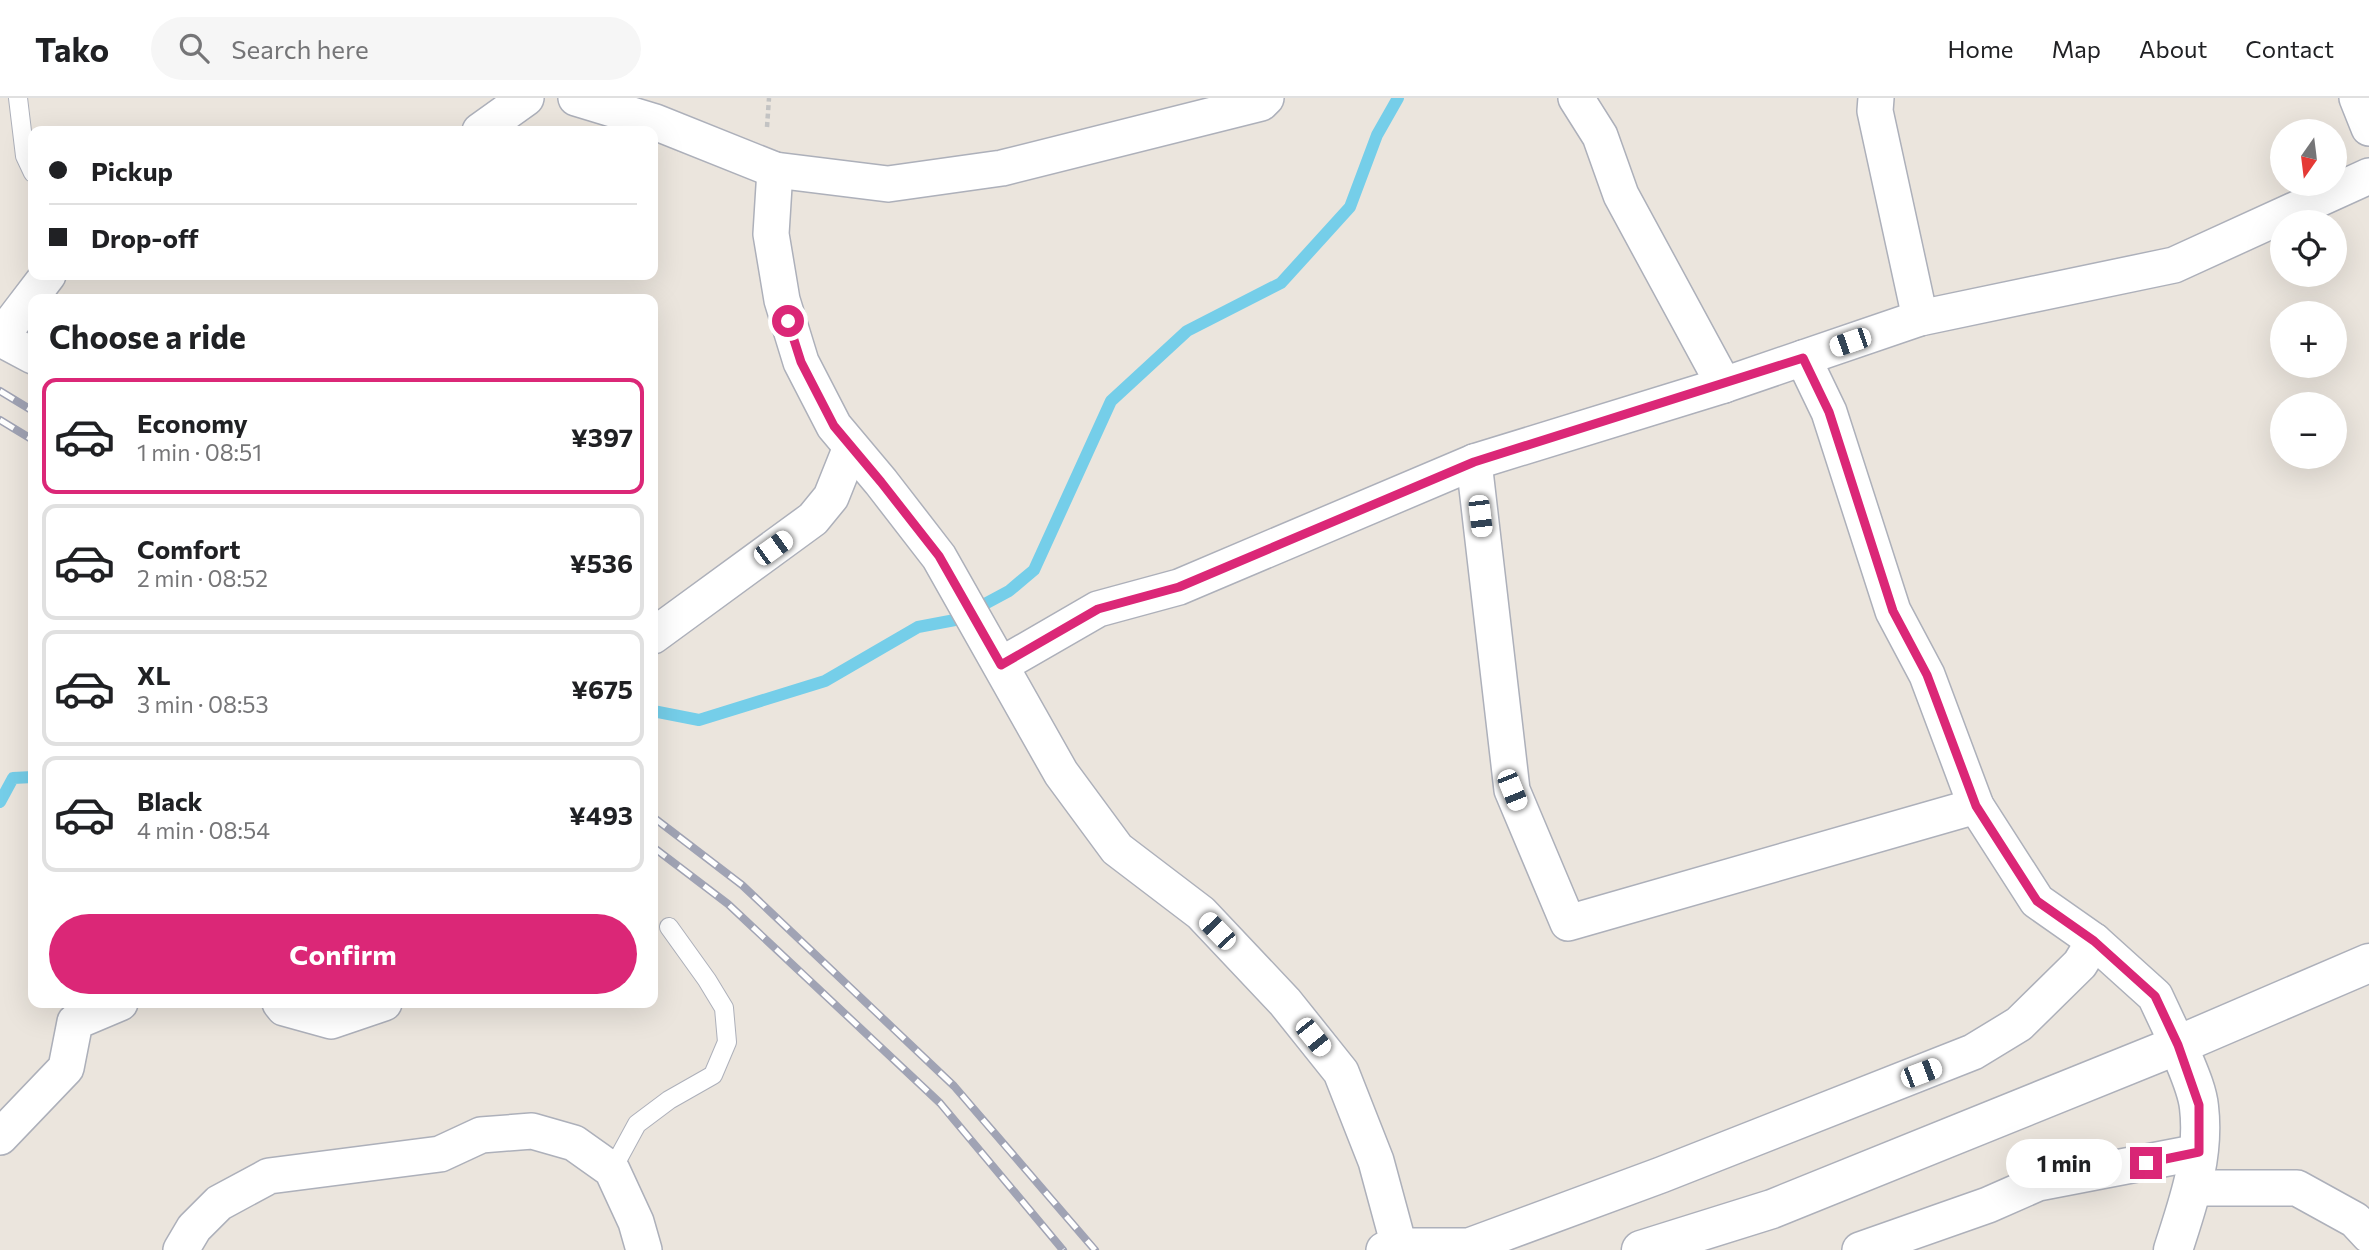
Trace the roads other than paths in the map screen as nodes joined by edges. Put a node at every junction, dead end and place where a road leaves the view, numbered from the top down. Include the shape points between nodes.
1 (18, 98) edge
2 (526, 98) edge
3 (576, 98) edge
4 (1266, 98) edge
5 (1576, 98) edge
6 (1876, 98) edge
7 (2357, 98) edge
8 (487, 126) edge
9 (2369, 128) edge
10 (28, 162) edge
11 (775, 170) junction
12 (2369, 176) edge
13 (28, 302) edge
14 (1920, 318) junction
15 (1, 338) edge
16 (28, 353) edge
17 (1803, 358) junction
18 (1724, 385) junction
19 (851, 447) junction
20 (1474, 462) junction
21 (658, 632) edge
22 (1001, 665) junction
23 (1976, 806) junction
24 (669, 927) dead end
25 (2094, 941) junction
26 (2369, 963) edge
27 (108, 1008) edge
28 (284, 1008) edge
29 (369, 1008) edge
30 (2178, 1045) junction
31 (0, 1137) edge
32 (612, 1170) junction
33 (2196, 1170) junction
34 (2369, 1235) edge
35 (1391, 1248) edge
36 (181, 1250) edge
37 (644, 1250) edge
38 (1641, 1250) edge
39 (1860, 1250) edge
40 (2172, 1250) edge

1 - 10 lane
2 - 8 street
3 - 11 street via 655,122
4 - 11 street via 1261,103 1002,168 888,184
5 - 18 street via 1600,136 1621,195
6 - 14 street via 1875,111
7 - 9 street
11 - 19 street via 771,234 782,300 801,362 834,426
12 - 14 street via 2174,265
13 - 15 street
14 - 17 street
15 - 16 street
17 - 18 street
17 - 23 street via 1829,412 1893,611 1927,675
18 - 20 street
19 - 21 street via 831,497 813,519
19 - 22 street via 939,556
20 - 22 street via 1179,587 1098,609
20 - 23 street via 1512,790 1568,923
22 - 35 street via 1061,773 1117,849 1200,913 1285,1002 1342,1072 1376,1161
23 - 25 street via 2037,901
24 - 32 lane via 724,1008 727,1042 713,1075 636,1124
25 - 30 street via 2155,996
25 - 35 street via 2080,964 2019,1024 1973,1052 1469,1246
26 - 30 street
27 - 31 street via 75,1022 66,1068
28 - 29 street via 331,1021
30 - 33 street via 2199,1105
30 - 38 street via 1772,1209
32 - 36 street via 574,1143 533,1131 481,1135 440,1154 269,1176 219,1203 194,1227
32 - 37 street
33 - 34 street via 2297,1188 2355,1220
33 - 39 street via 2038,1183
33 - 40 street

